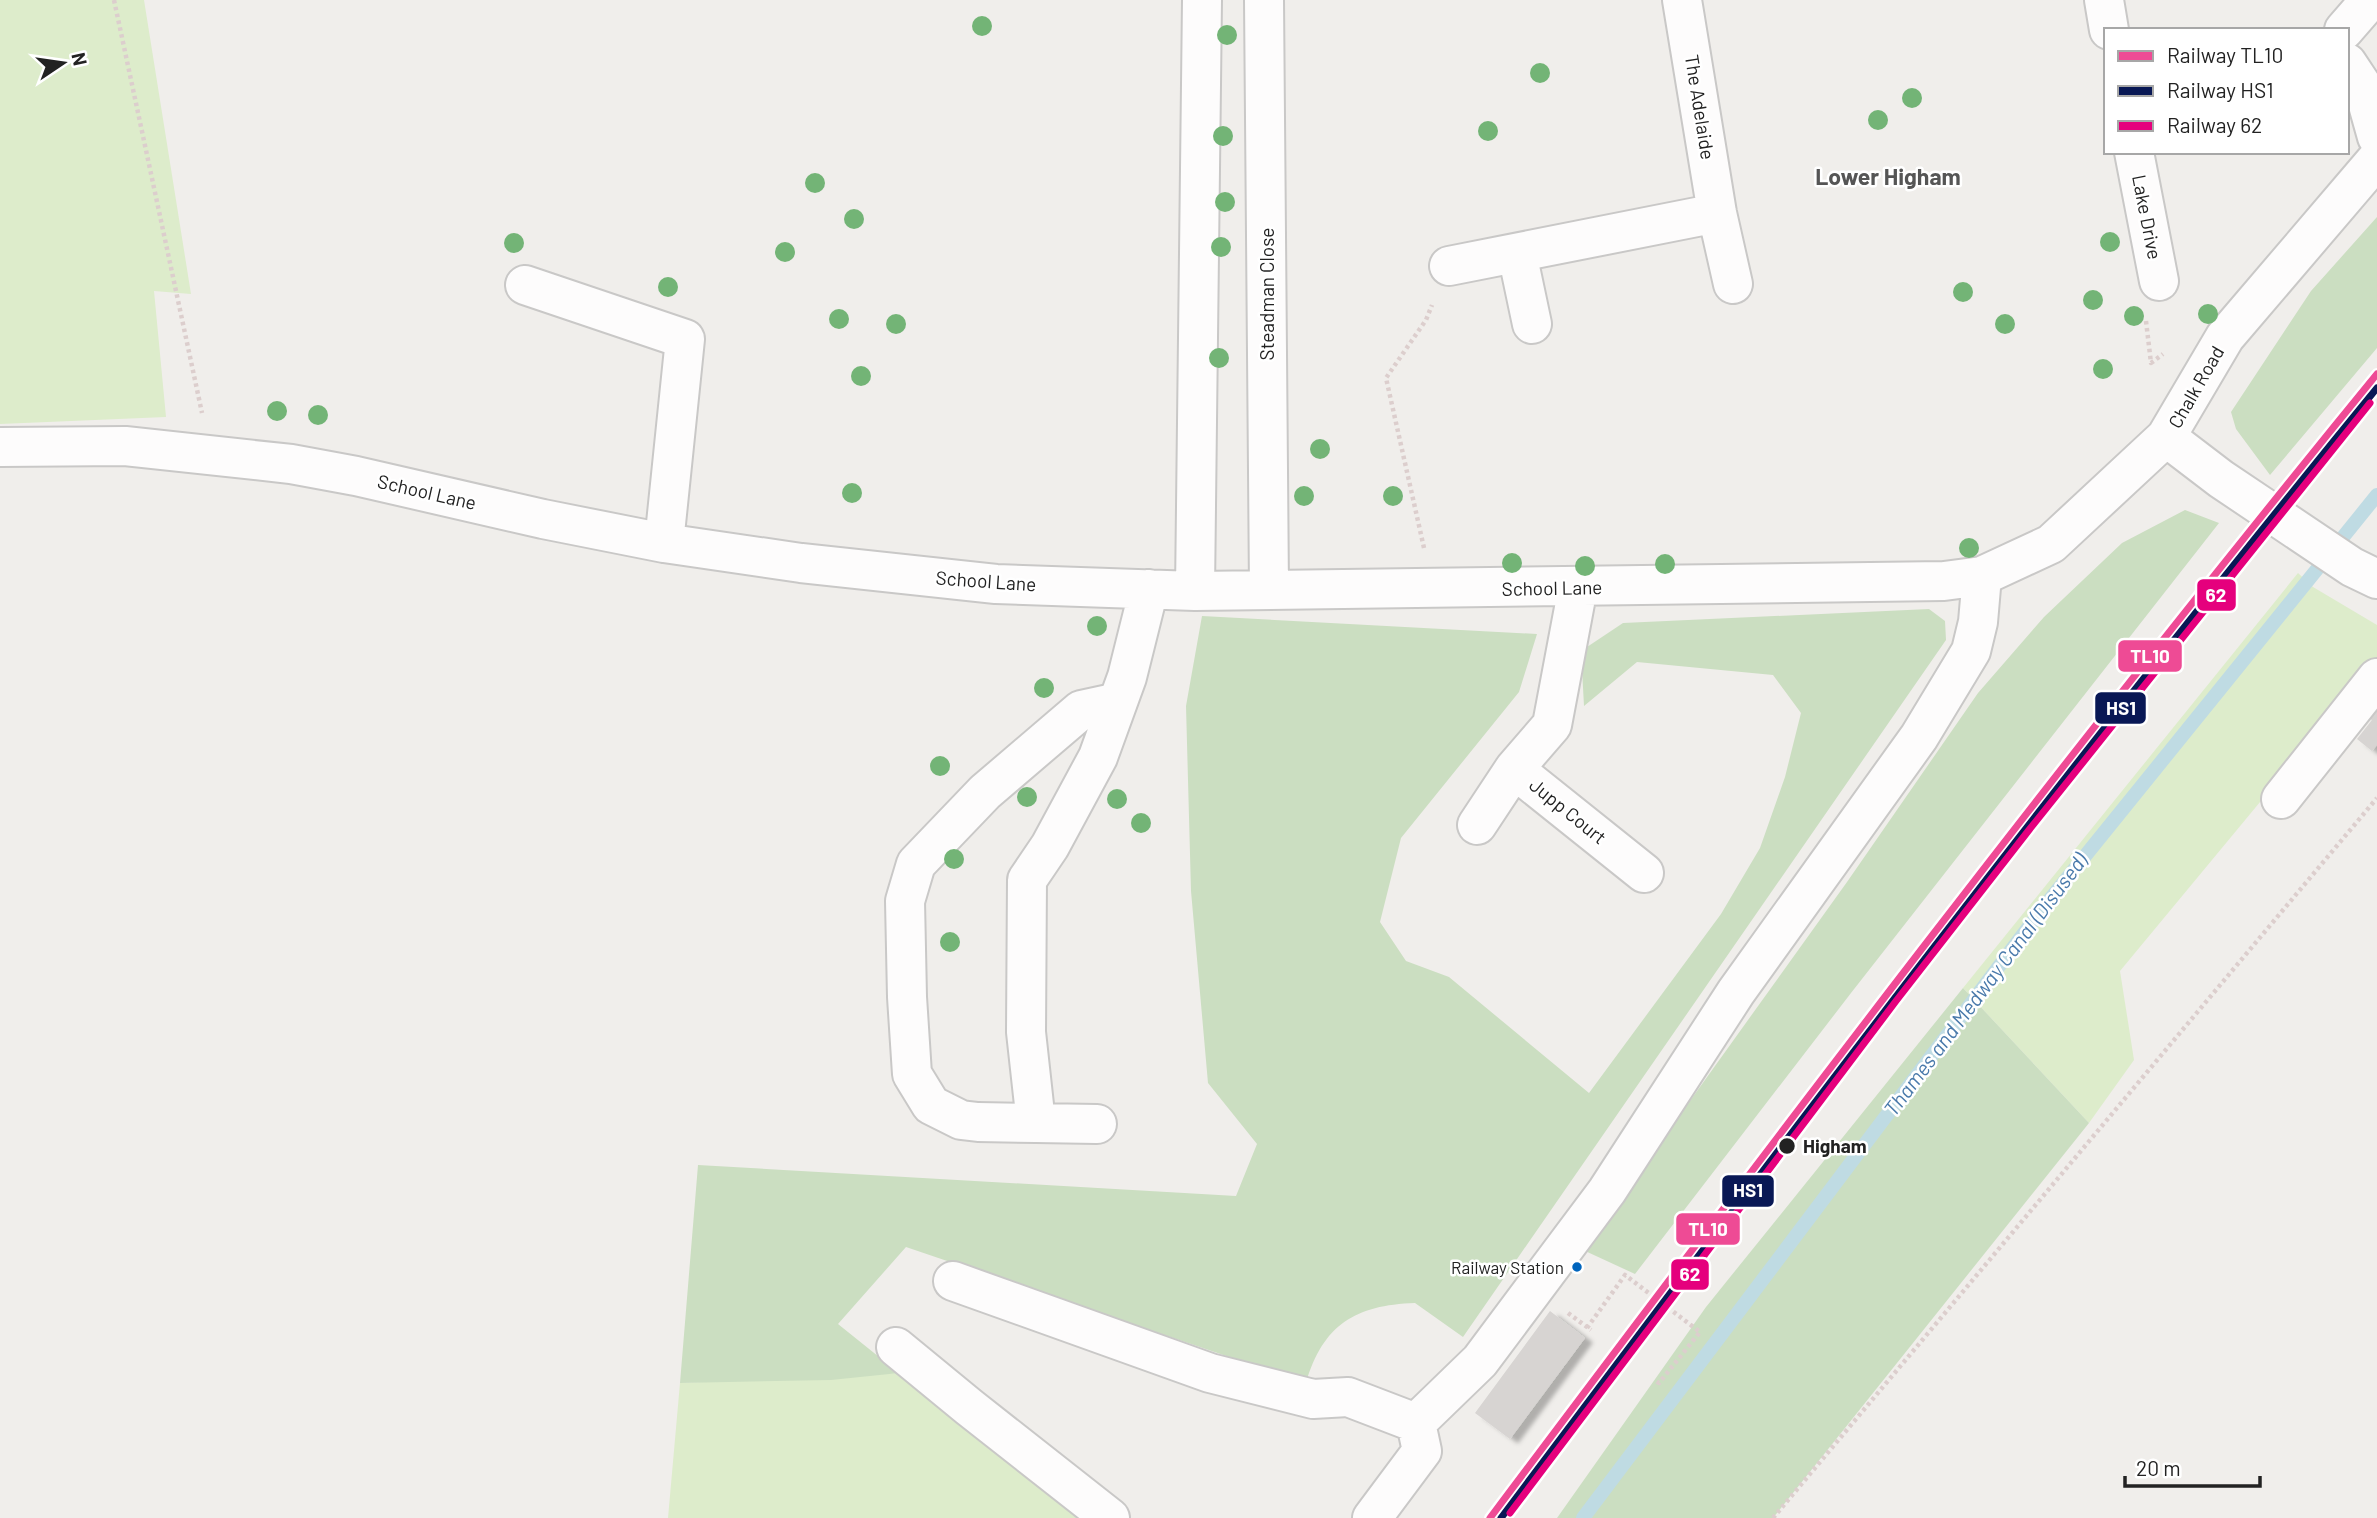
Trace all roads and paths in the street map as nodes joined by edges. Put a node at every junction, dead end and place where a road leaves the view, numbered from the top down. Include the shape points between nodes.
1 (114, 0) edge
2 (1202, 0) edge
3 (1264, 0) edge
4 (1682, 0) edge
5 (2104, 0) edge
6 (2370, 0) edge
7 (2109, 28) edge
8 (2346, 28) edge
9 (2363, 74) edge
10 (2377, 137) edge
11 (2134, 154) edge
12 (2377, 159) edge
13 (1717, 213) junction
14 (1517, 253) junction
15 (1449, 265) joint
16 (2160, 281) joint
17 (1733, 284) dead end
18 (525, 285) dead end
19 (1532, 324) dead end
20 (2225, 337) junction
21 (2166, 437) junction
22 (0, 447) edge
23 (211, 455) junction
24 (664, 543) junction
25 (2365, 573) edge
26 (1982, 576) junction
27 (1578, 587) junction
28 (1149, 589) junction
29 (1269, 589) junction
30 (1434, 590) junction
31 (1195, 591) junction
32 (2377, 678) edge
33 (1118, 702) junction
34 (1514, 769) junction
35 (2377, 798) edge
36 (2281, 799) dead end
37 (1477, 825) dead end
38 (1644, 873) dead end
39 (1036, 1123) junction
40 (1097, 1125) dead end
41 (953, 1281) dead end
42 (1587, 1328) dead end
43 (897, 1347) dead end
44 (1658, 1382) dead end
45 (1416, 1423) junction
46 (1110, 1518) edge
47 (1373, 1518) edge
48 (1773, 1518) edge

1 - 23 path
2 - 31 street
3 - 29 street, Steadman Close
4 - 13 street, The Adelaide
5 - 7 street
6 - 8 street
9 - 10 street
11 - 16 street, Lake Drive
12 - 20 street, Chalk Road
13 - 14 street
13 - 17 street, The Adelaide
14 - 15 street
14 - 19 street
15 - 30 path via 1426,320 1386,378
16 - 20 path via 2145,314 2151,363 2192,334
18 - 24 street via 685,339
20 - 21 street, Chalk Road
21 - 25 street via 2221,479
21 - 26 street, Chalk Road via 2051,544
22 - 23 street, School Lane via 125,446
23 - 24 street, School Lane via 356,476
24 - 28 street, School Lane via 996,584
26 - 27 street, School Lane via 1933,582
26 - 45 street via 1971,651 1919,737 1735,992 1607,1191 1480,1361
27 - 30 street, School Lane
27 - 34 street, Jupp Court via 1552,725
28 - 31 street, School Lane
28 - 33 street
29 - 30 street, School Lane
29 - 31 street, School Lane
32 - 36 street
33 - 39 street via 1098,757 1027,880 1026,1032
33 - 39 street via 1081,710 985,793 916,864 905,901 912,1074 931,1105 961,1120
34 - 37 street
34 - 38 street, Jupp Court
35 - 48 path
39 - 40 street
41 - 45 street via 1210,1373 1313,1399 1348,1397
42 - 44 path via 1625,1275 1700,1332
43 - 46 street
45 - 47 street via 1422,1451

